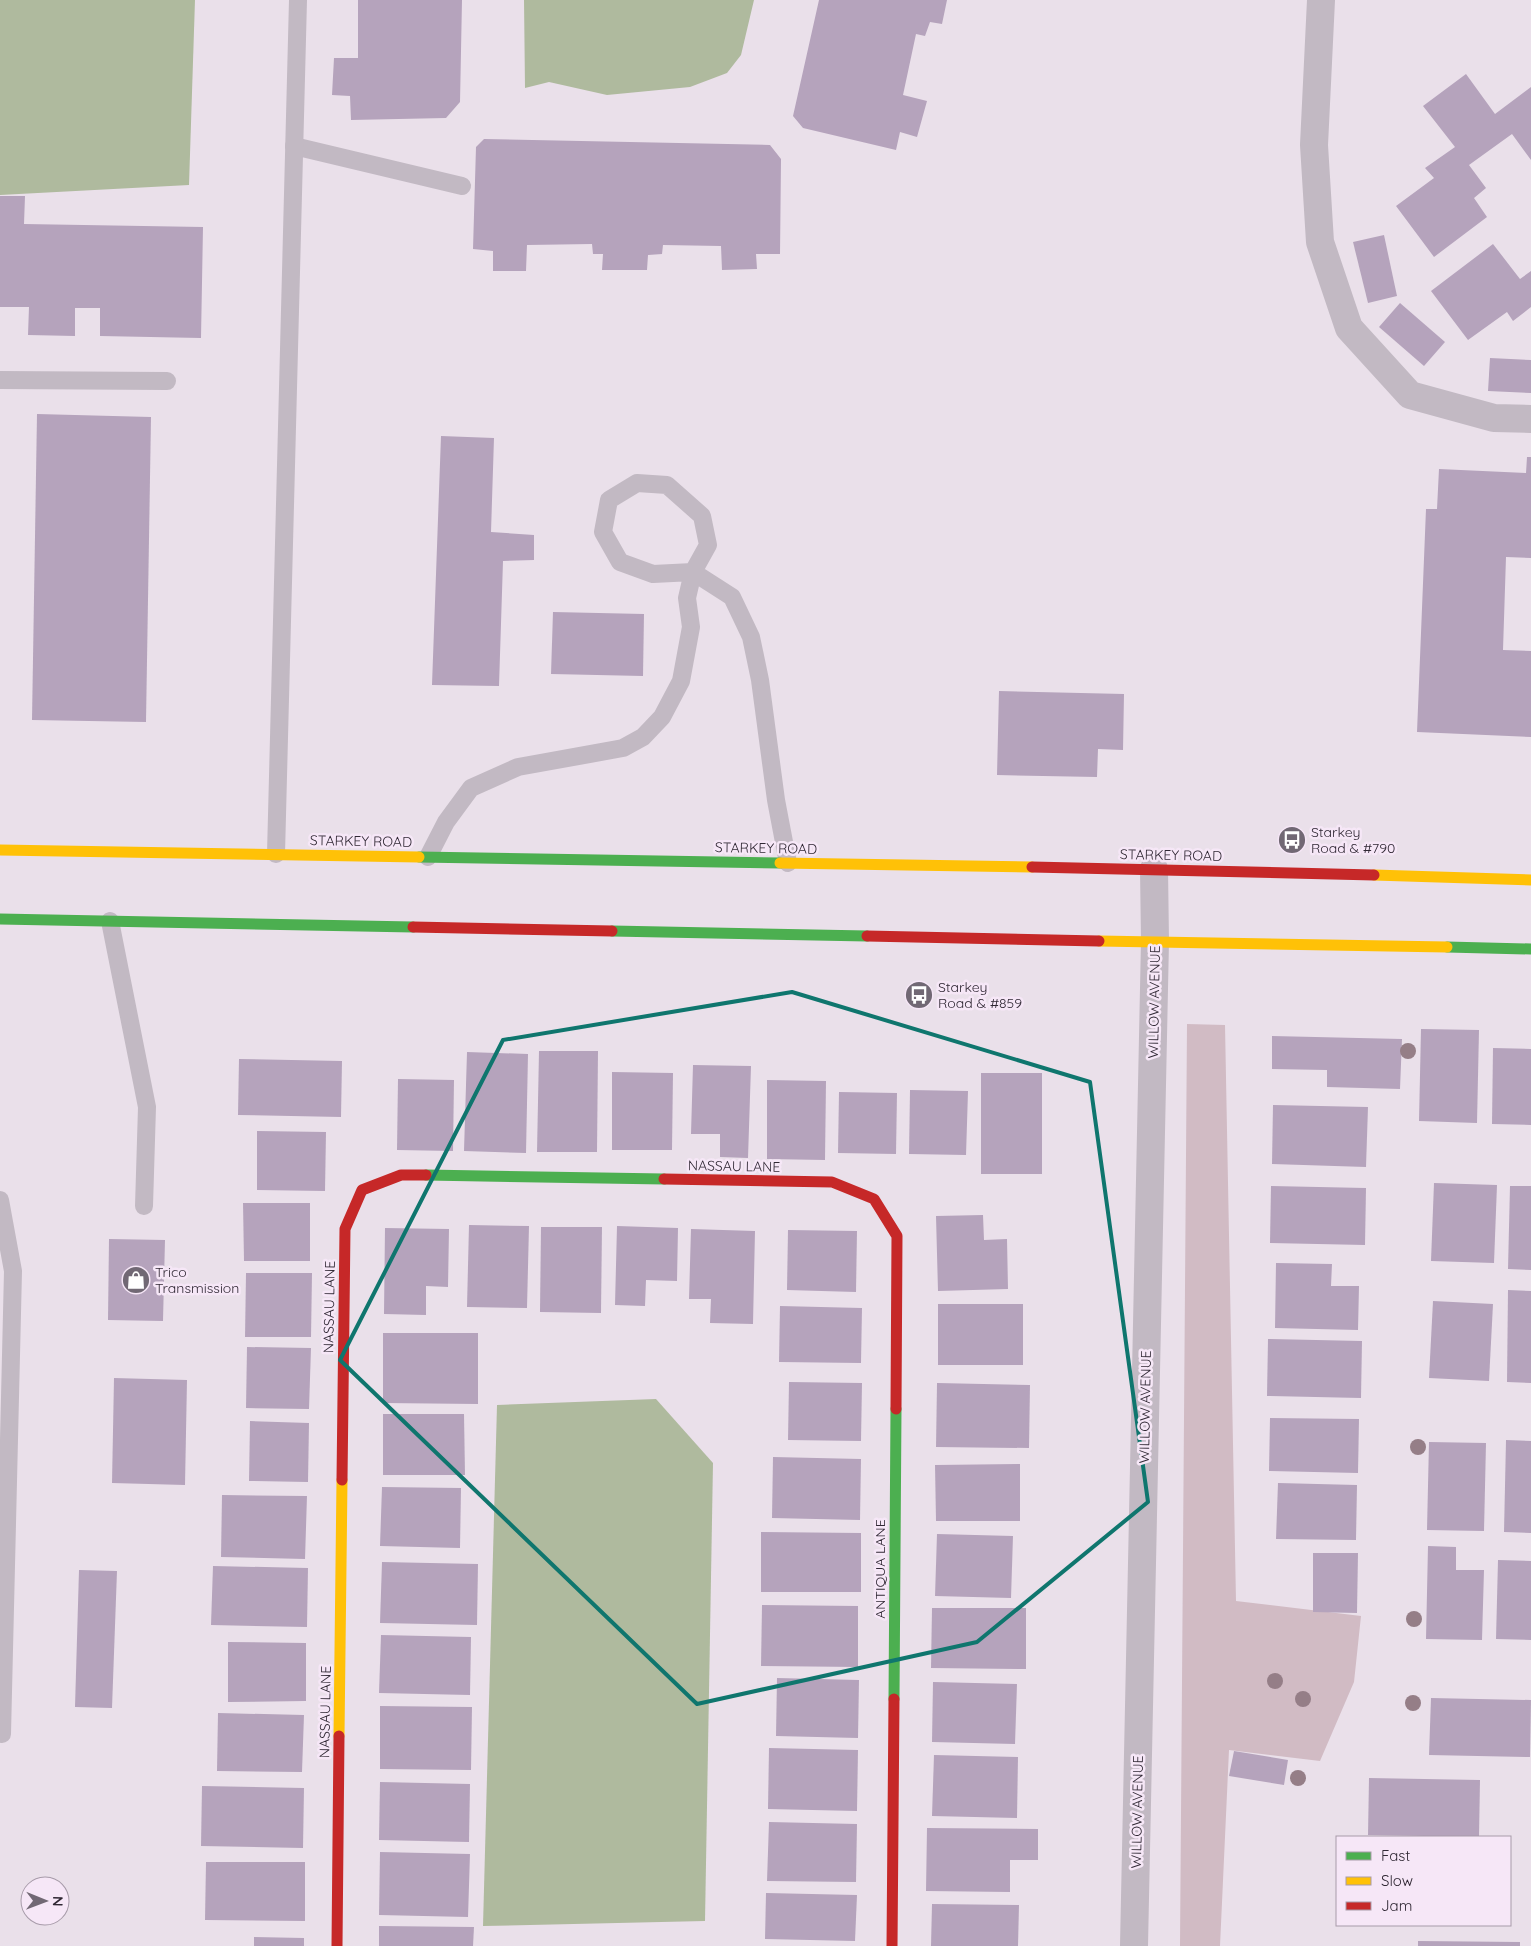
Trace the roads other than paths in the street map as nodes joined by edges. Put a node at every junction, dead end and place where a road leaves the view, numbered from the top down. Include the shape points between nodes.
1 (298, 0) edge
2 (1321, 0) edge
3 (294, 146) junction
4 (462, 186) dead end
5 (0, 380) edge
6 (167, 380) dead end
7 (1531, 419) edge
8 (693, 572) junction
9 (0, 850) edge
10 (276, 854) junction
11 (428, 857) junction
12 (788, 863) junction
13 (1154, 869) junction
14 (1531, 880) edge
15 (0, 920) edge
16 (110, 921) junction
17 (1155, 941) junction
18 (1531, 949) edge
19 (874, 1199) joint
20 (0, 1200) edge
21 (144, 1206) dead end
22 (2, 1734) dead end
23 (337, 1946) edge
24 (892, 1946) edge
25 (1134, 1946) edge

1 - 3 lane
2 - 7 street via 1314,145 1320,242 1349,328 1410,395 1494,418
3 - 4 lane
3 - 10 lane
5 - 6 lane
8 - 8 lane via 653,574 620,562 603,532 609,500 637,483 667,485 702,516 708,545
8 - 11 lane via 687,598 692,627 682,681 662,717 643,737 623,748 518,767 471,788 446,822
8 - 12 lane via 732,597 751,637
9 - 10 main road, STARKEY ROAD
10 - 11 main road, STARKEY ROAD
11 - 12 main road, STARKEY ROAD
12 - 13 main road, STARKEY ROAD
13 - 14 main road, STARKEY ROAD
13 - 17 street, WILLOW AVENUE
15 - 16 main road
16 - 17 main road
16 - 21 lane via 147,1107
17 - 18 main road
17 - 25 street, WILLOW AVENUE
19 - 23 main road, NASSAU LANE via 832,1182 401,1175 362,1190 346,1229
19 - 24 main road, ANTIQUA LANE via 897,1236
20 - 22 lane via 13,1270

